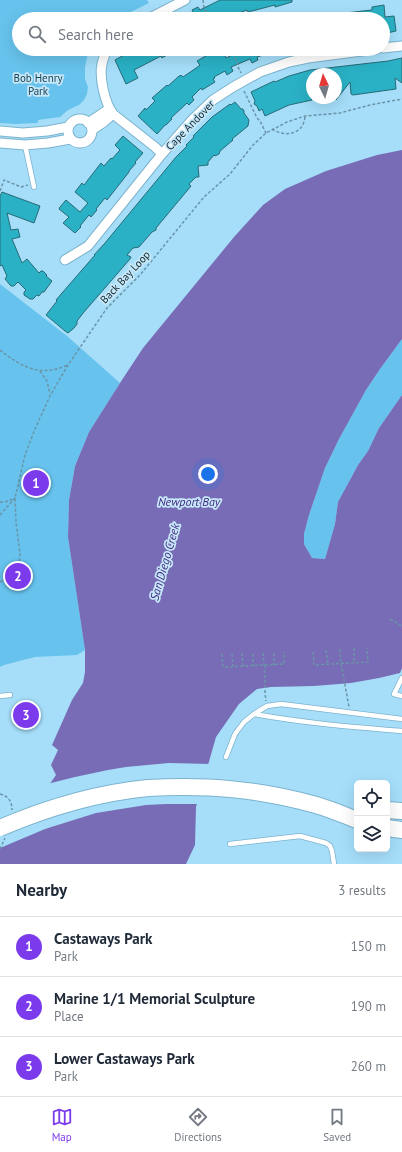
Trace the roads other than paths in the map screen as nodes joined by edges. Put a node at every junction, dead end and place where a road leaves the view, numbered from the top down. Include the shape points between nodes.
1 (185, 0) edge
2 (162, 12) edge
3 (402, 46) edge
4 (390, 47) edge
5 (104, 56) edge
6 (323, 56) edge
7 (111, 112) junction
8 (90, 126) junction
9 (68, 128) junction
10 (0, 131) edge
11 (25, 133) junction
12 (70, 139) junction
13 (0, 143) edge
14 (25, 145) junction
15 (162, 154) junction
16 (34, 185) road end
17 (65, 260) dead end
18 (402, 678) edge
19 (10, 695) dead end
20 (0, 696) edge
21 (402, 696) edge
22 (254, 714) junction
23 (402, 718) edge
24 (402, 731) edge
25 (226, 758) dead end
26 (318, 805) junction
27 (354, 807) edge
28 (390, 810) edge
29 (402, 811) edge
30 (354, 819) edge
31 (0, 828) edge
32 (390, 828) edge
33 (402, 830) edge
34 (230, 844) dead end
35 (334, 864) edge

1 - 2 street
3 - 4 street
5 - 7 street via 101,65 102,85
6 - 15 street, Cape Andover via 289,62 242,81 202,110
7 - 8 street via 104,122
7 - 15 street
8 - 9 street via 85,120 77,119
8 - 12 street via 90,137 84,142 76,143
9 - 11 street
9 - 12 street
10 - 11 street
11 - 14 street
12 - 14 street
13 - 14 street
14 - 16 lane
15 - 17 street, Cape Andover via 88,246
18 - 21 lane via 394,694
19 - 20 lane
22 - 23 lane via 267,706 281,704
22 - 24 lane
22 - 25 lane via 234,734
26 - 27 highway
26 - 30 highway
26 - 31 highway, bridge via 275,795 220,787 136,789 73,801
28 - 29 highway
32 - 33 highway
34 - 35 lane via 300,836 330,846

